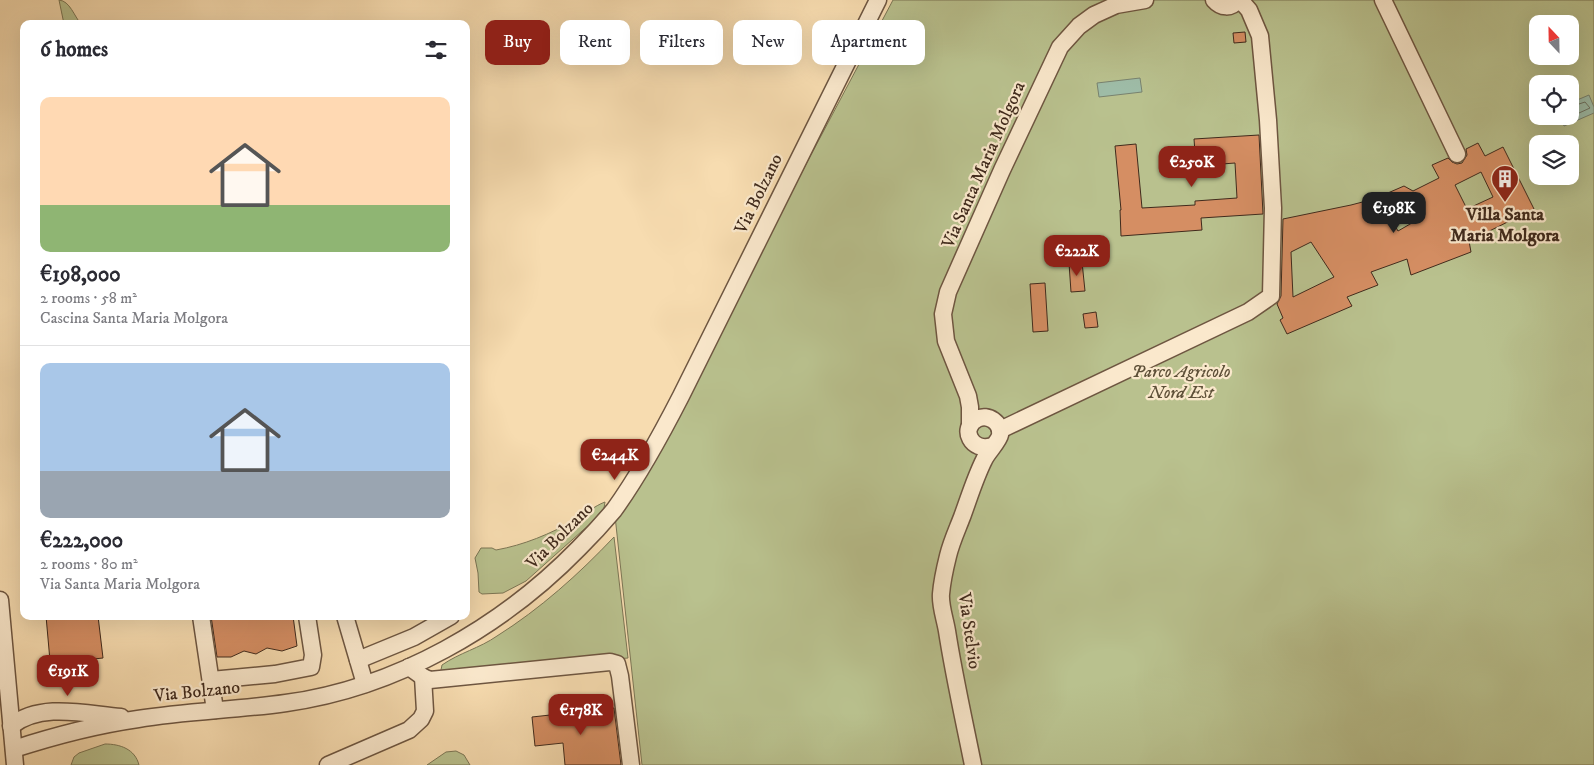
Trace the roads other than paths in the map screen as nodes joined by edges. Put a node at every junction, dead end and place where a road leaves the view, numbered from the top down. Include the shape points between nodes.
1 (878, 0) edge
2 (1145, 0) edge
3 (1214, 0) edge
4 (1239, 0) edge
5 (1383, 0) edge
6 (1457, 154) dead end
7 (968, 396) junction
8 (987, 417) junction
9 (970, 426) junction
10 (1000, 430) junction
11 (974, 444) junction
12 (992, 446) junction
13 (977, 476) junction
14 (0, 600) edge
15 (202, 620) edge
16 (308, 620) edge
17 (346, 620) edge
18 (444, 620) edge
19 (358, 660) junction
20 (409, 667) junction
21 (423, 677) junction
22 (211, 680) junction
23 (365, 684) junction
24 (216, 710) junction
25 (138, 719) junction
26 (11, 726) junction
27 (14, 757) edge
28 (328, 765) edge
29 (631, 765) edge
30 (973, 765) edge

1 - 20 street, Via Bolzano via 681,396 648,458 612,512 536,588 471,634
2 - 7 street, Via Santa Maria Molgora via 1116,5 1094,15 1060,47 998,179 948,292 943,314 946,341
3 - 4 street via 1227,7
4 - 10 street via 1249,10 1260,36 1273,208 1271,296 1248,312
5 - 6 street
7 - 8 street
7 - 9 street
8 - 9 street via 977,419
8 - 10 street via 996,422
9 - 11 street via 969,436
10 - 12 street
11 - 12 street via 982,448
11 - 13 street, Via Stelvio
12 - 13 street, Via Stelvio
13 - 30 street, Via Stelvio via 948,555 941,595
14 - 26 street
15 - 22 street
16 - 22 street via 313,655 311,666 275,674
17 - 19 street
18 - 19 street via 414,637
19 - 23 street
20 - 21 street
20 - 23 street, Via Bolzano
21 - 28 street via 425,711 421,719 409,730
21 - 29 street via 430,680 610,662 617,664
22 - 24 street
23 - 24 street, Via Bolzano via 287,703
24 - 25 street, Via Bolzano
25 - 26 street via 43,712 26,716
25 - 27 street via 48,738
26 - 27 street

